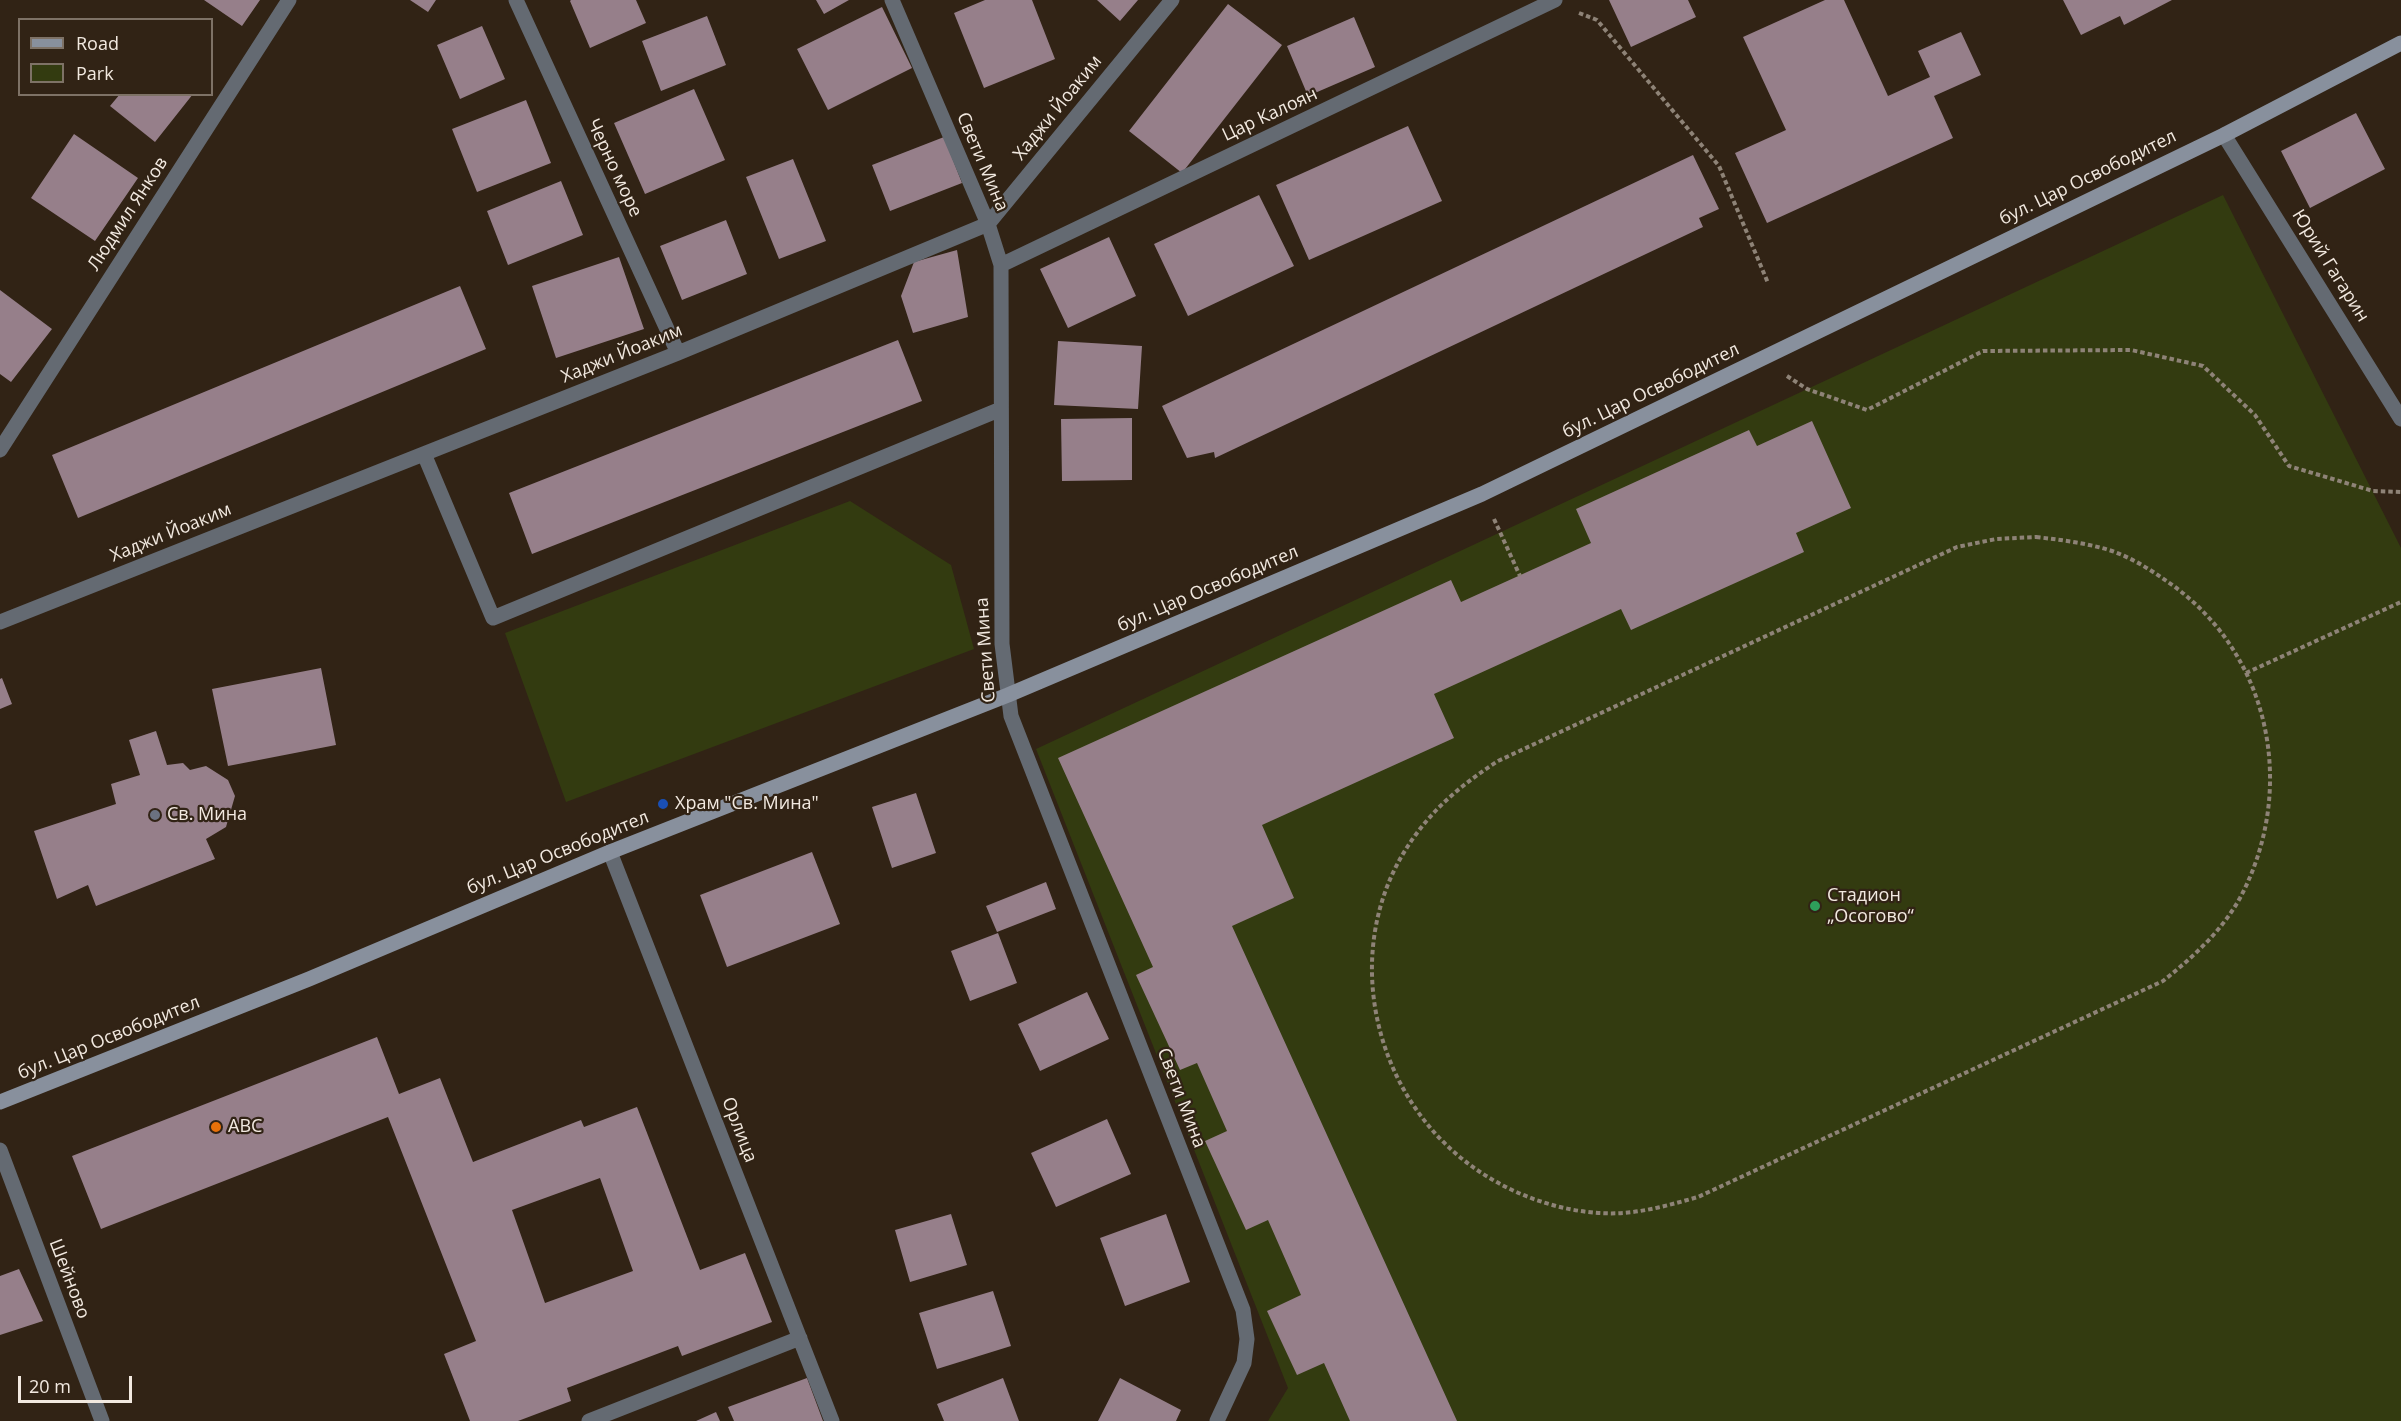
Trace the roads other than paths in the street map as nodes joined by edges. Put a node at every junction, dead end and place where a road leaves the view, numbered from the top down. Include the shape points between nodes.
1 (289, 0) edge
2 (516, 0) edge
3 (892, 0) edge
4 (1172, 0) edge
5 (1553, 1) edge
6 (2401, 43) edge
7 (2224, 135) junction
8 (988, 224) junction
9 (1000, 264) junction
10 (678, 353) junction
11 (1001, 409) junction
12 (2400, 414) edge
13 (0, 450) edge
14 (423, 454) junction
15 (0, 622) edge
16 (1008, 695) junction
17 (610, 852) junction
18 (0, 1102) edge
19 (0, 1150) edge
20 (800, 1338) junction
21 (102, 1421) edge
22 (589, 1421) edge
23 (832, 1421) edge
24 (1217, 1421) edge

1 - 13 street, Людмил Янков
2 - 10 street, Черно море
3 - 8 street, Свети Мина
4 - 8 street, Хаджи Йоаким
5 - 9 street, Цар Калоян
6 - 7 main road, бул. Цар Освободител
7 - 12 street, Юрий Гагарин
7 - 16 main road, бул. Цар Освободител via 1482,494
8 - 9 street, Свети Мина
8 - 10 street, Хаджи Йоаким
9 - 11 street, Свети Мина
10 - 14 street, Хаджи Йоаким
11 - 14 street via 493,618
11 - 16 street, Свети Мина via 1002,644
14 - 15 street, Хаджи Йоаким
16 - 17 main road, бул. Цар Освободител
16 - 24 street, Свети Мина via 1011,716 1243,1310 1247,1338 1244,1363
17 - 18 main road, бул. Цар Освободител
17 - 20 street, Орлица
19 - 21 street, Шейново
20 - 22 street
20 - 23 street, Орлица

